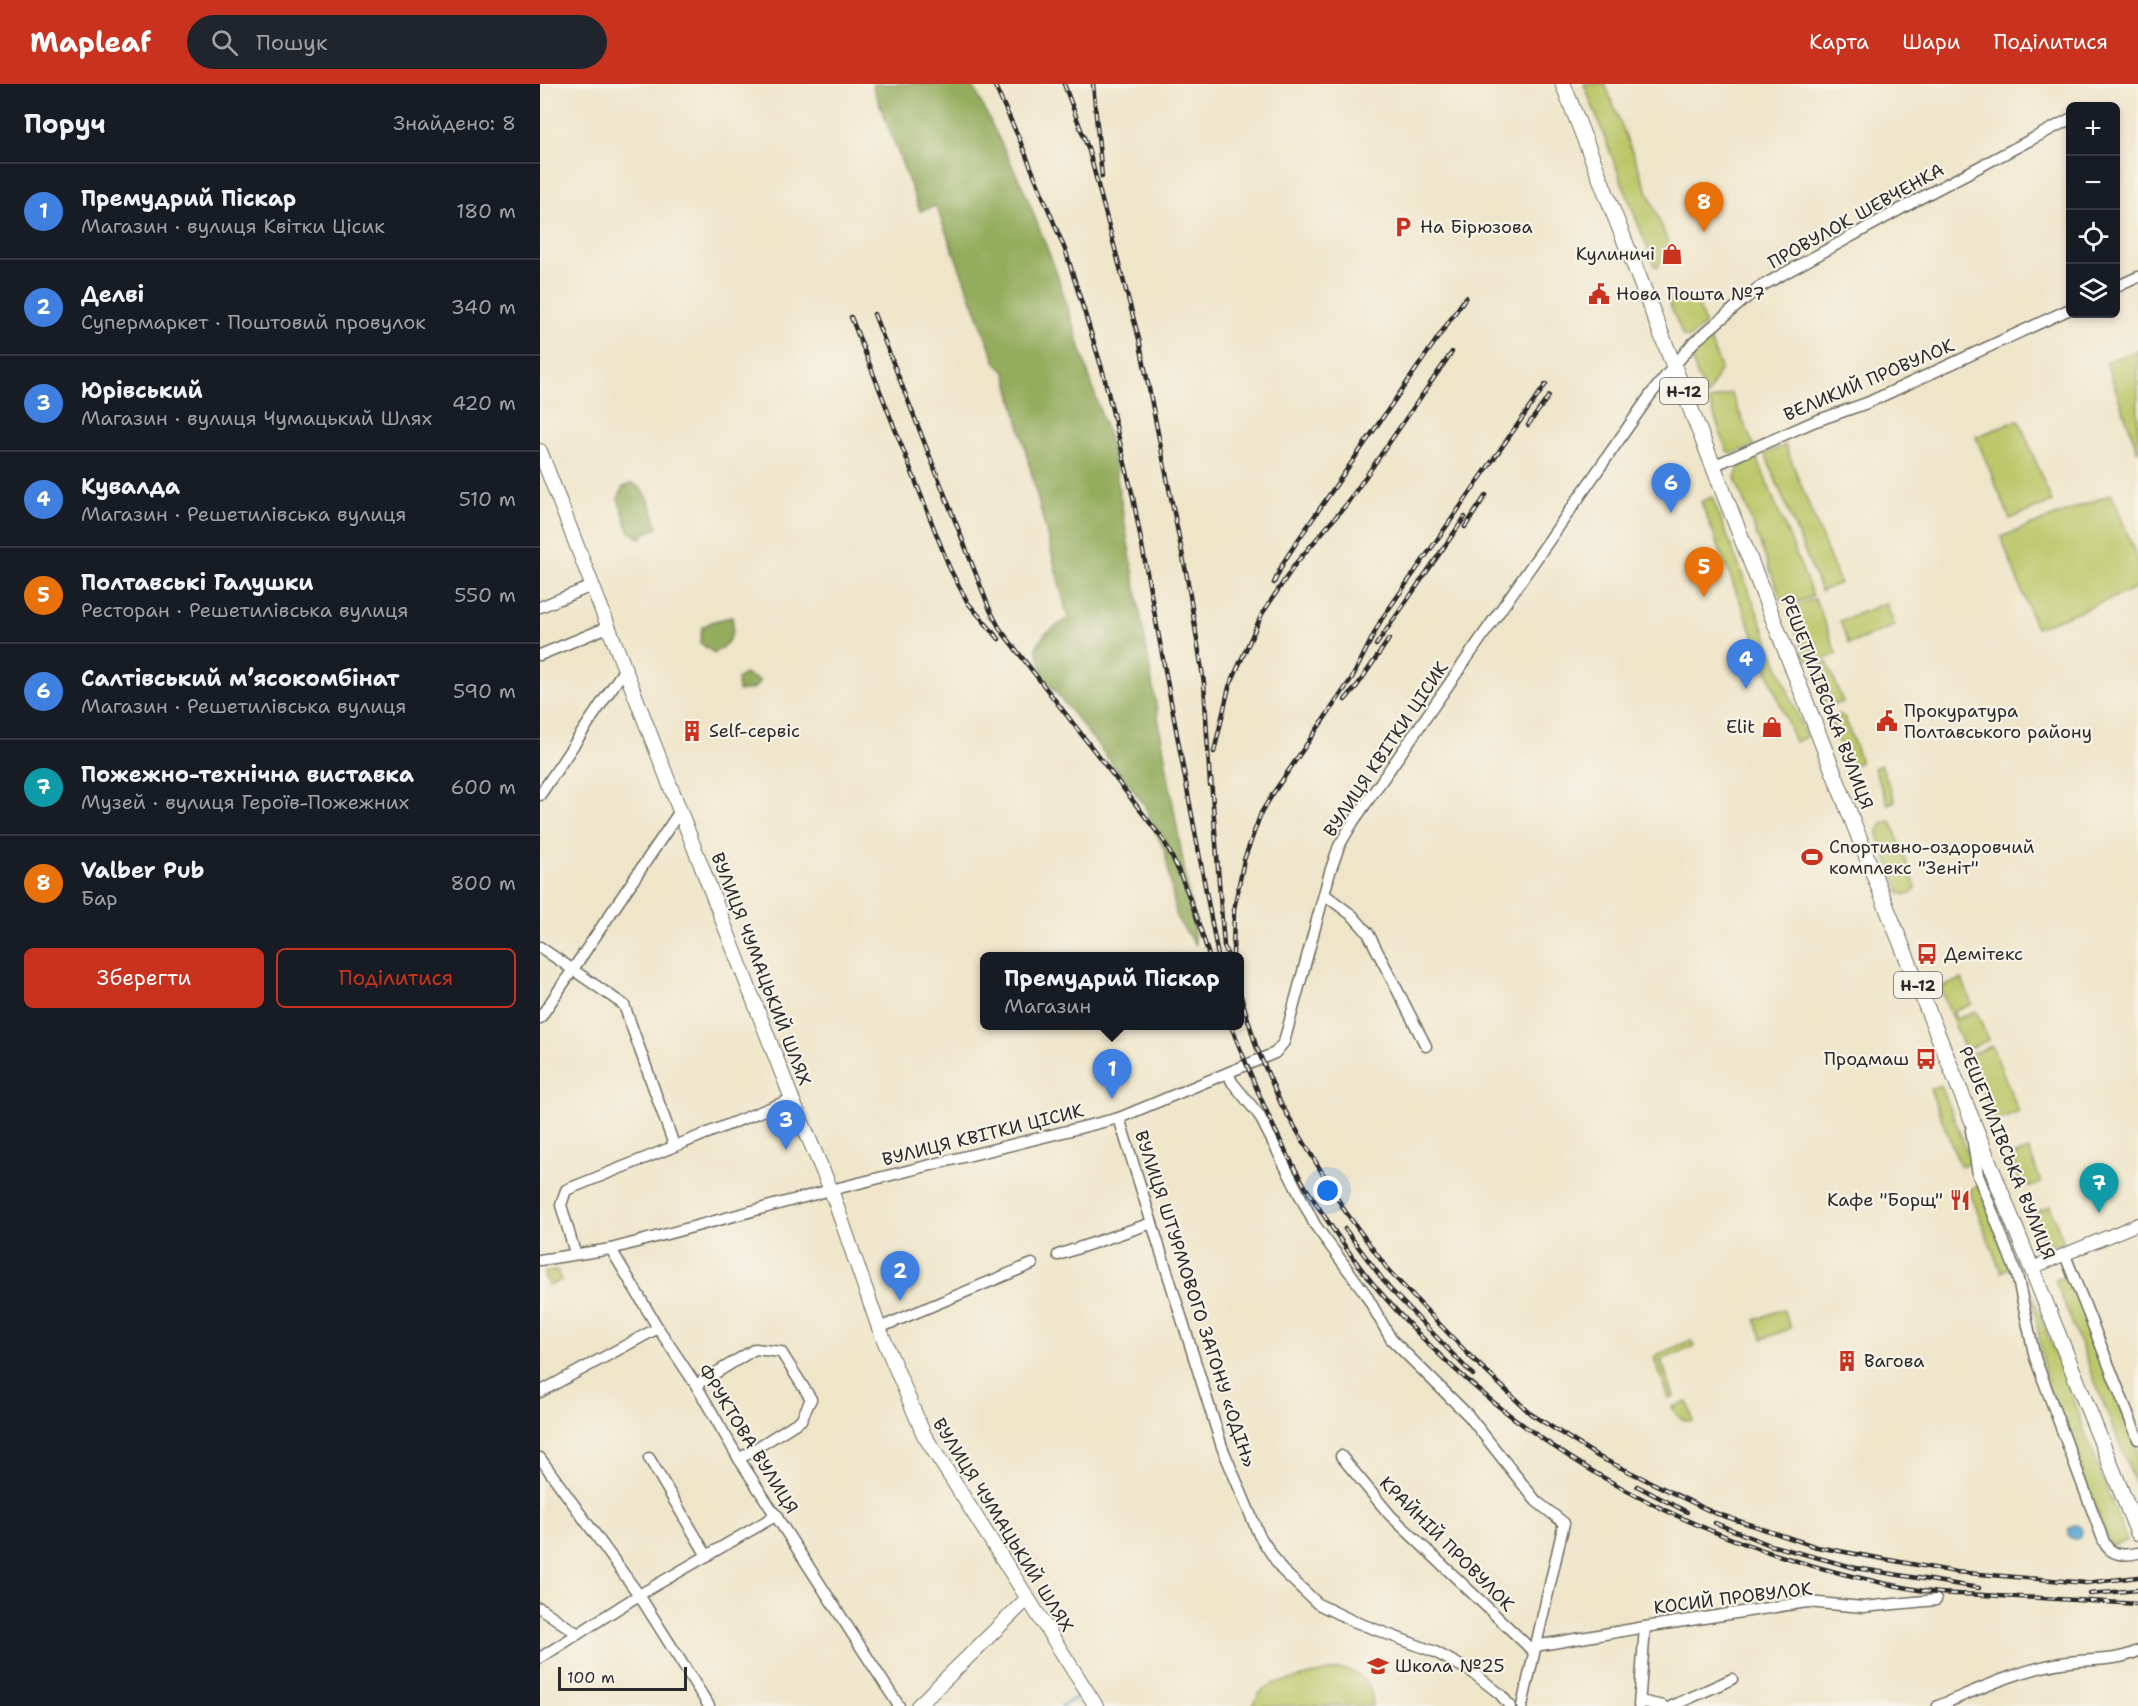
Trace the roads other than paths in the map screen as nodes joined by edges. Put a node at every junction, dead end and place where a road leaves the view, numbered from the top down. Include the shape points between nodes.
1 (1563, 84) edge
2 (2066, 121) edge
3 (2138, 277) edge
4 (2120, 285) edge
5 (2066, 311) edge
6 (1674, 365) junction
7 (540, 451) edge
8 (1713, 466) junction
9 (544, 475) edge
10 (592, 586) junction
11 (540, 606) edge
12 (608, 627) junction
13 (540, 655) edge
14 (624, 670) junction
15 (540, 795) edge
16 (680, 812) junction
17 (1323, 894) junction
18 (540, 947) edge
19 (572, 969) junction
20 (540, 1018) edge
21 (1426, 1046) dead end
22 (1228, 1073) junction
23 (792, 1100) junction
24 (1968, 1108) junction
25 (1119, 1118) junction
26 (674, 1145) junction
27 (831, 1190) junction
28 (1152, 1223) junction
29 (2138, 1224) edge
30 (611, 1249) junction
31 (575, 1253) junction
32 (1058, 1255) dead end
33 (2065, 1255) junction
34 (540, 1260) edge
35 (1032, 1264) dead end
36 (2032, 1268) junction
37 (2017, 1275) junction
38 (658, 1328) junction
39 (879, 1328) junction
40 (696, 1385) junction
41 (540, 1392) edge
42 (2138, 1439) edge
43 (1341, 1456) dead end
44 (540, 1458) edge
45 (649, 1458) dead end
46 (738, 1459) junction
47 (777, 1515) junction
48 (2138, 1533) edge
49 (2138, 1553) edge
50 (707, 1556) junction
51 (639, 1595) junction
52 (1027, 1599) junction
53 (1936, 1600) dead end
54 (540, 1608) edge
55 (1645, 1627) junction
56 (578, 1634) junction
57 (1535, 1649) junction
58 (2138, 1651) edge
59 (540, 1658) edge
60 (1732, 1679) dead end
61 (1640, 1703) edge
62 (709, 1706) edge
63 (899, 1706) edge
64 (918, 1706) edge
65 (1096, 1706) edge
66 (1509, 1706) edge
67 (1522, 1706) edge
68 (1663, 1706) edge
69 (1672, 1706) edge
70 (1938, 1706) edge

1 - 6 main road, РЕШЕТИЛІВСЬКА ВУЛИЦЯ / Н-12
2 - 6 street, ПРОВУЛОК ШЕВЧЕНКА via 1758,288 1693,343
3 - 4 street
5 - 8 street, ВЕЛИКИЙ ПРОВУЛОК via 1867,403
6 - 8 main road, РЕШЕТИЛІВСЬКА ВУЛИЦЯ / Н-12
6 - 17 street, ВУЛИЦЯ КВІТКИ ЦІСИК via 1353,822 1339,846
7 - 9 main road, ВУЛИЦЯ ЧУМАЦЬКИЙ ШЛЯХ
8 - 24 main road, РЕШЕТИЛІВСЬКА ВУЛИЦЯ / Н-12
9 - 10 main road, ВУЛИЦЯ ЧУМАЦЬКИЙ ШЛЯХ
10 - 11 street
10 - 12 main road, ВУЛИЦЯ ЧУМАЦЬКИЙ ШЛЯХ
12 - 13 street
12 - 14 main road, ВУЛИЦЯ ЧУМАЦЬКИЙ ШЛЯХ
14 - 15 street
14 - 16 main road, ВУЛИЦЯ ЧУМАЦЬКИЙ ШЛЯХ
16 - 19 street
16 - 23 main road, ВУЛИЦЯ ЧУМАЦЬКИЙ ШЛЯХ
17 - 21 street via 1353,916 1368,933
17 - 22 street, ВУЛИЦЯ КВІТКИ ЦІСИК via 1283,1046 1270,1056
18 - 19 street
19 - 20 street
19 - 26 street via 624,1005
22 - 25 street, ВУЛИЦЯ КВІТКИ ЦІСИК
22 - 57 street via 1259,1115 1315,1225 1365,1293 1390,1339 1468,1415 1536,1501 1564,1523
23 - 26 street
23 - 27 main road, ВУЛИЦЯ ЧУМАЦЬКИЙ ШЛЯХ
24 - 36 main road, РЕШЕТИЛІВСЬКА ВУЛИЦЯ / Н-12
24 - 37 street via 1978,1175
25 - 27 street, ВУЛИЦЯ КВІТКИ ЦІСИК
25 - 28 street, ВУЛИЦЯ ШТУРМОВОГО ЗАГОНУ «ОДІН»
26 - 31 street via 566,1190 561,1205
27 - 30 street, ВУЛИЦЯ КВІТКИ ЦІСИК
27 - 39 main road, ВУЛИЦЯ ЧУМАЦЬКИЙ ШЛЯХ
28 - 32 street
28 - 66 street, ВУЛИЦЯ ШТУРМОВОГО ЗАГОНУ «ОДІН» via 1222,1448 1259,1535 1282,1570 1318,1604 1353,1622 1436,1652 1472,1672
29 - 33 street
30 - 31 street
30 - 38 street, ФРУКТОВА ВУЛИЦЯ
31 - 34 street
33 - 36 street
33 - 42 street
35 - 39 street
36 - 37 street
36 - 48 main road, РЕШЕТИЛІВСЬКА ВУЛИЦЯ
37 - 49 street via 2040,1374 2104,1542 2116,1553
38 - 40 street, ФРУКТОВА ВУЛИЦЯ
38 - 41 street
39 - 52 main road, ВУЛИЦЯ ЧУМАЦЬКИЙ ШЛЯХ via 924,1435
40 - 46 street, ФРУКТОВА ВУЛИЦЯ
40 - 46 street via 754,1349 781,1352 811,1399 801,1420
43 - 57 street, КРАЙНІЙ ПРОВУЛОК via 1390,1515
44 - 51 street
45 - 50 street
46 - 47 street, ФРУКТОВА ВУЛИЦЯ
47 - 50 street
47 - 63 street, ФРУКТОВА ВУЛИЦЯ
50 - 51 street
51 - 56 street
51 - 62 street
52 - 64 main road
52 - 65 main road, ВУЛИЦЯ ЧУМАЦЬКИЙ ШЛЯХ
53 - 55 street, КОСИЙ ПРОВУЛОК via 1863,1607 1807,1602
54 - 56 street
55 - 57 street, КОСИЙ ПРОВУЛОК
55 - 61 street
56 - 59 street
57 - 67 street
58 - 70 street via 2121,1658 2060,1663
60 - 69 street
61 - 68 street

